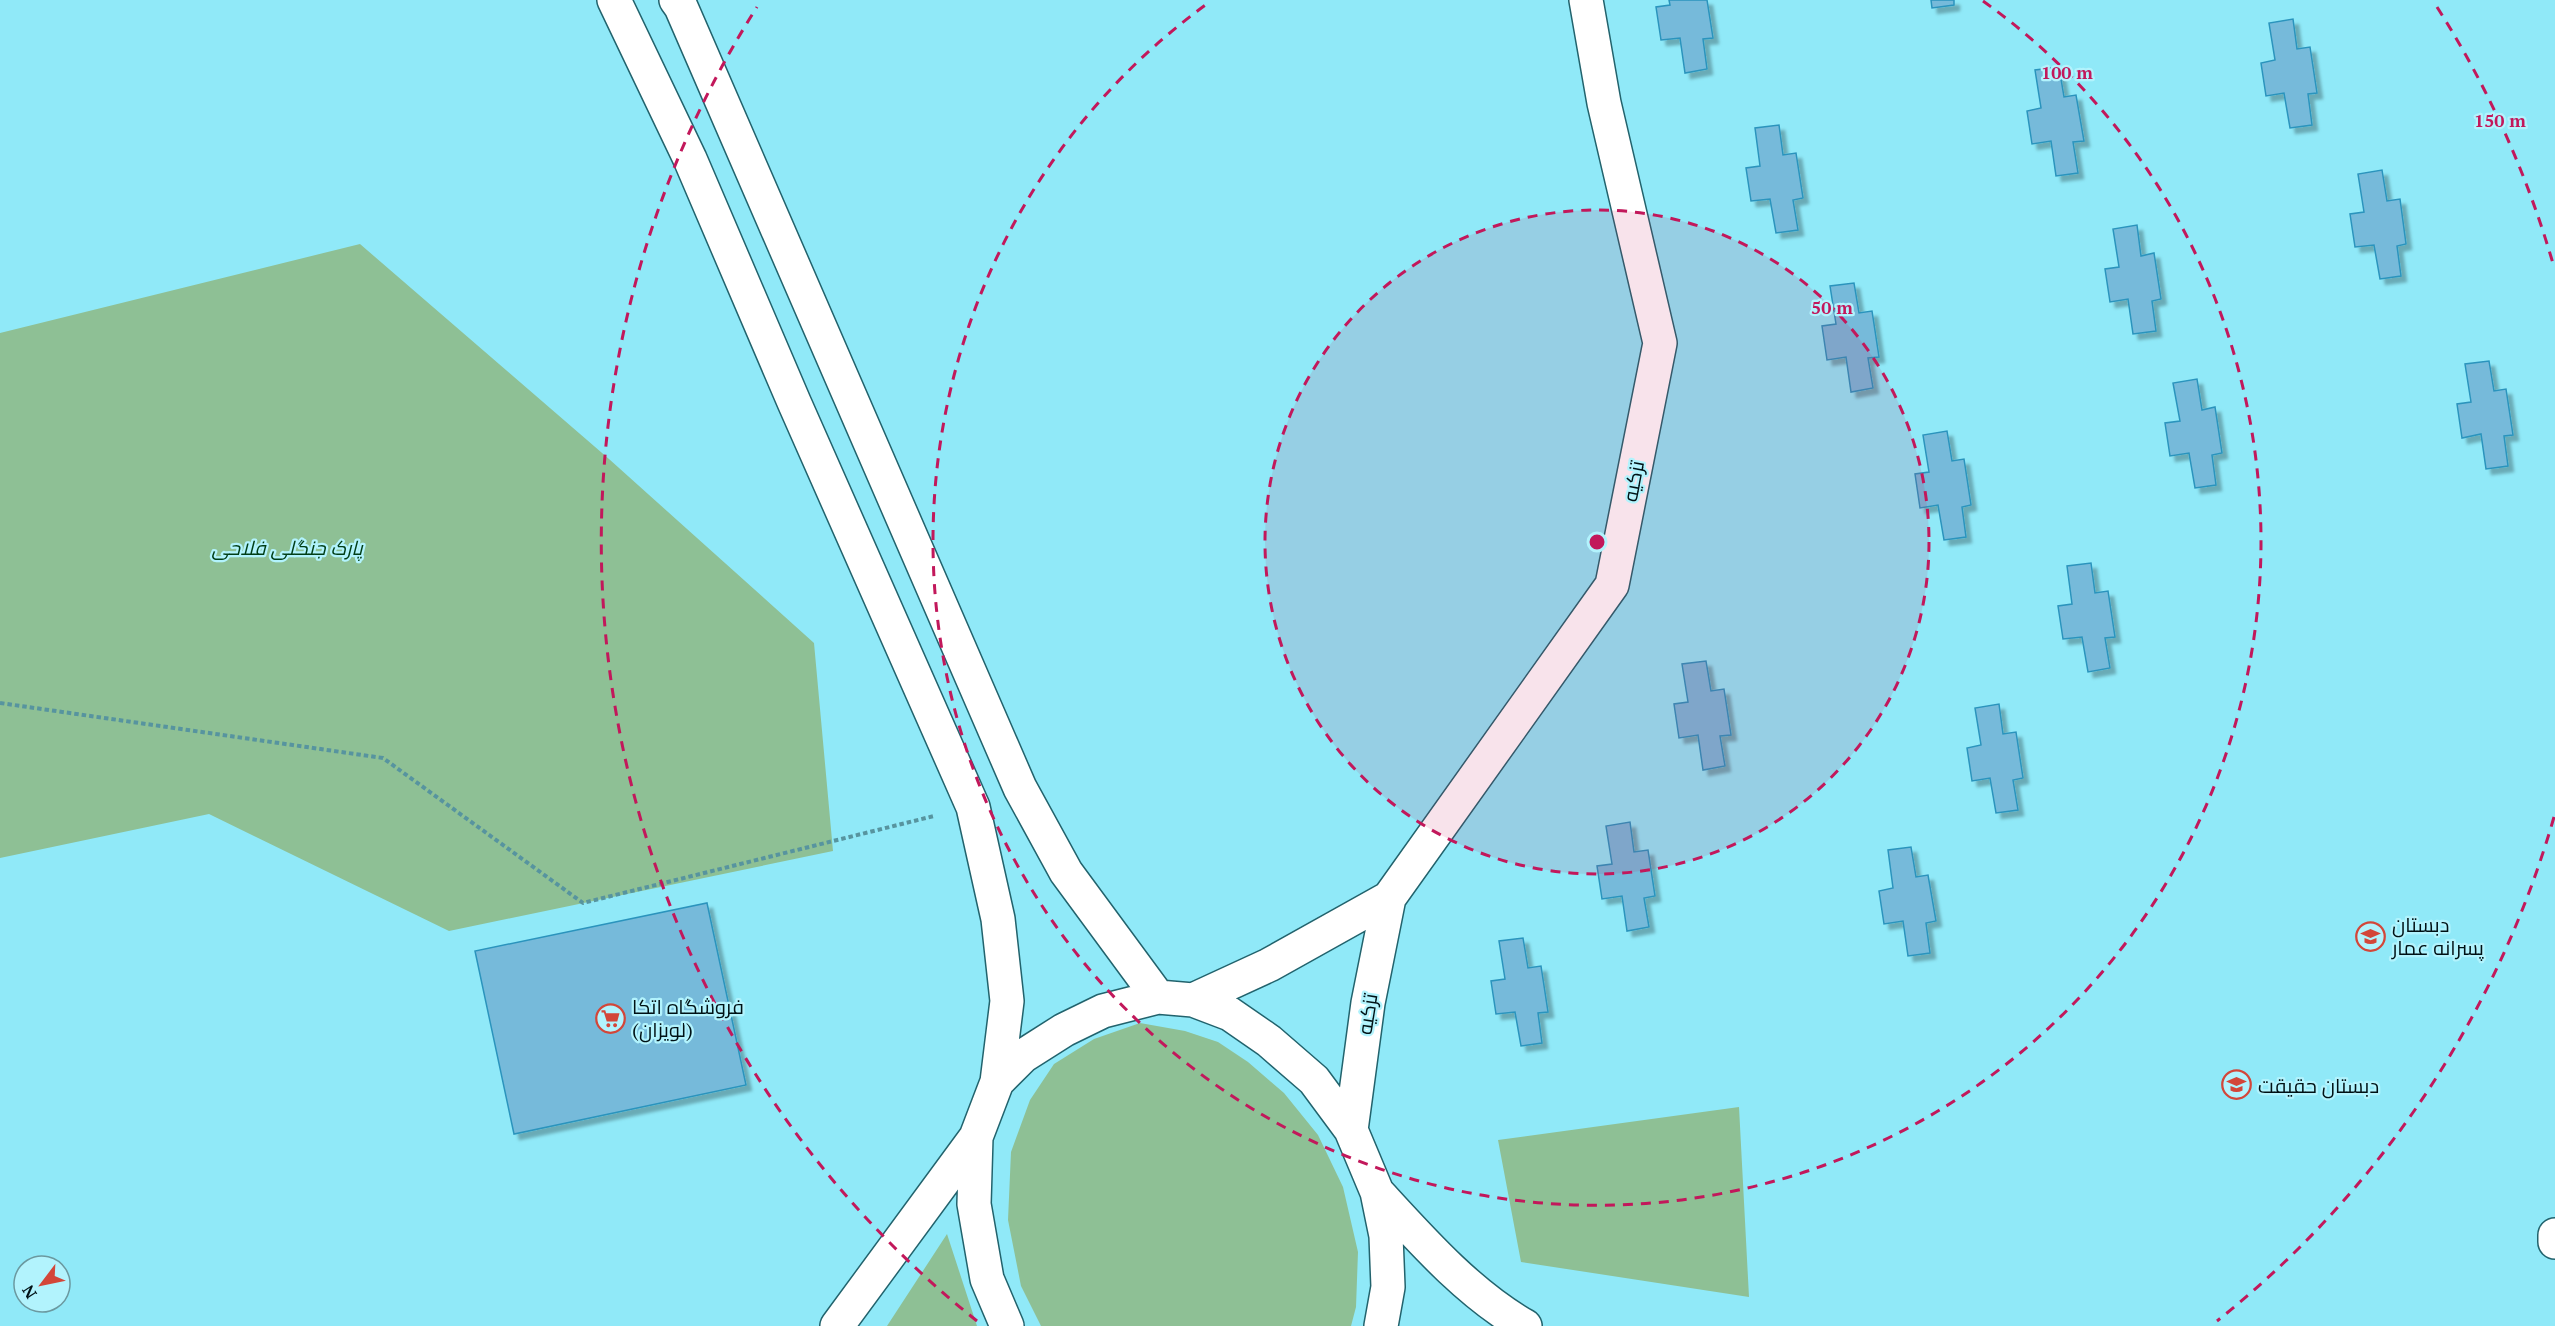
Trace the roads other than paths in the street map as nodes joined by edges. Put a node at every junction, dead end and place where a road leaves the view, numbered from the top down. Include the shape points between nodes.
1 (614, 0) edge
2 (676, 0) edge
3 (1586, 0) edge
4 (1020, 788) junction
5 (973, 807) junction
6 (1389, 898) junction
7 (1158, 998) junction
8 (1193, 1000) junction
9 (997, 1082) junction
10 (1352, 1130) junction
11 (976, 1137) junction
12 (1377, 1192) junction
13 (837, 1326) edge
14 (1007, 1326) edge
15 (1381, 1326) edge
16 (1525, 1326) edge

1 - 5 street via 690,159
2 - 4 street
3 - 6 street, تزکیه via 1604,103 1660,343 1612,585
4 - 5 street
4 - 7 street via 1066,872
5 - 9 street via 998,919 1006,1001
6 - 8 street, تزکیه via 1279,960
6 - 10 street, تزکیه via 1368,1003
7 - 8 street
7 - 9 street via 1103,1011 1064,1030 1023,1056
8 - 10 street via 1230,1014 1269,1041 1314,1080
9 - 11 street
10 - 12 street
11 - 13 street
11 - 14 street via 974,1204 987,1280
12 - 15 street via 1387,1246 1388,1287
12 - 16 street via 1452,1269 1500,1312

